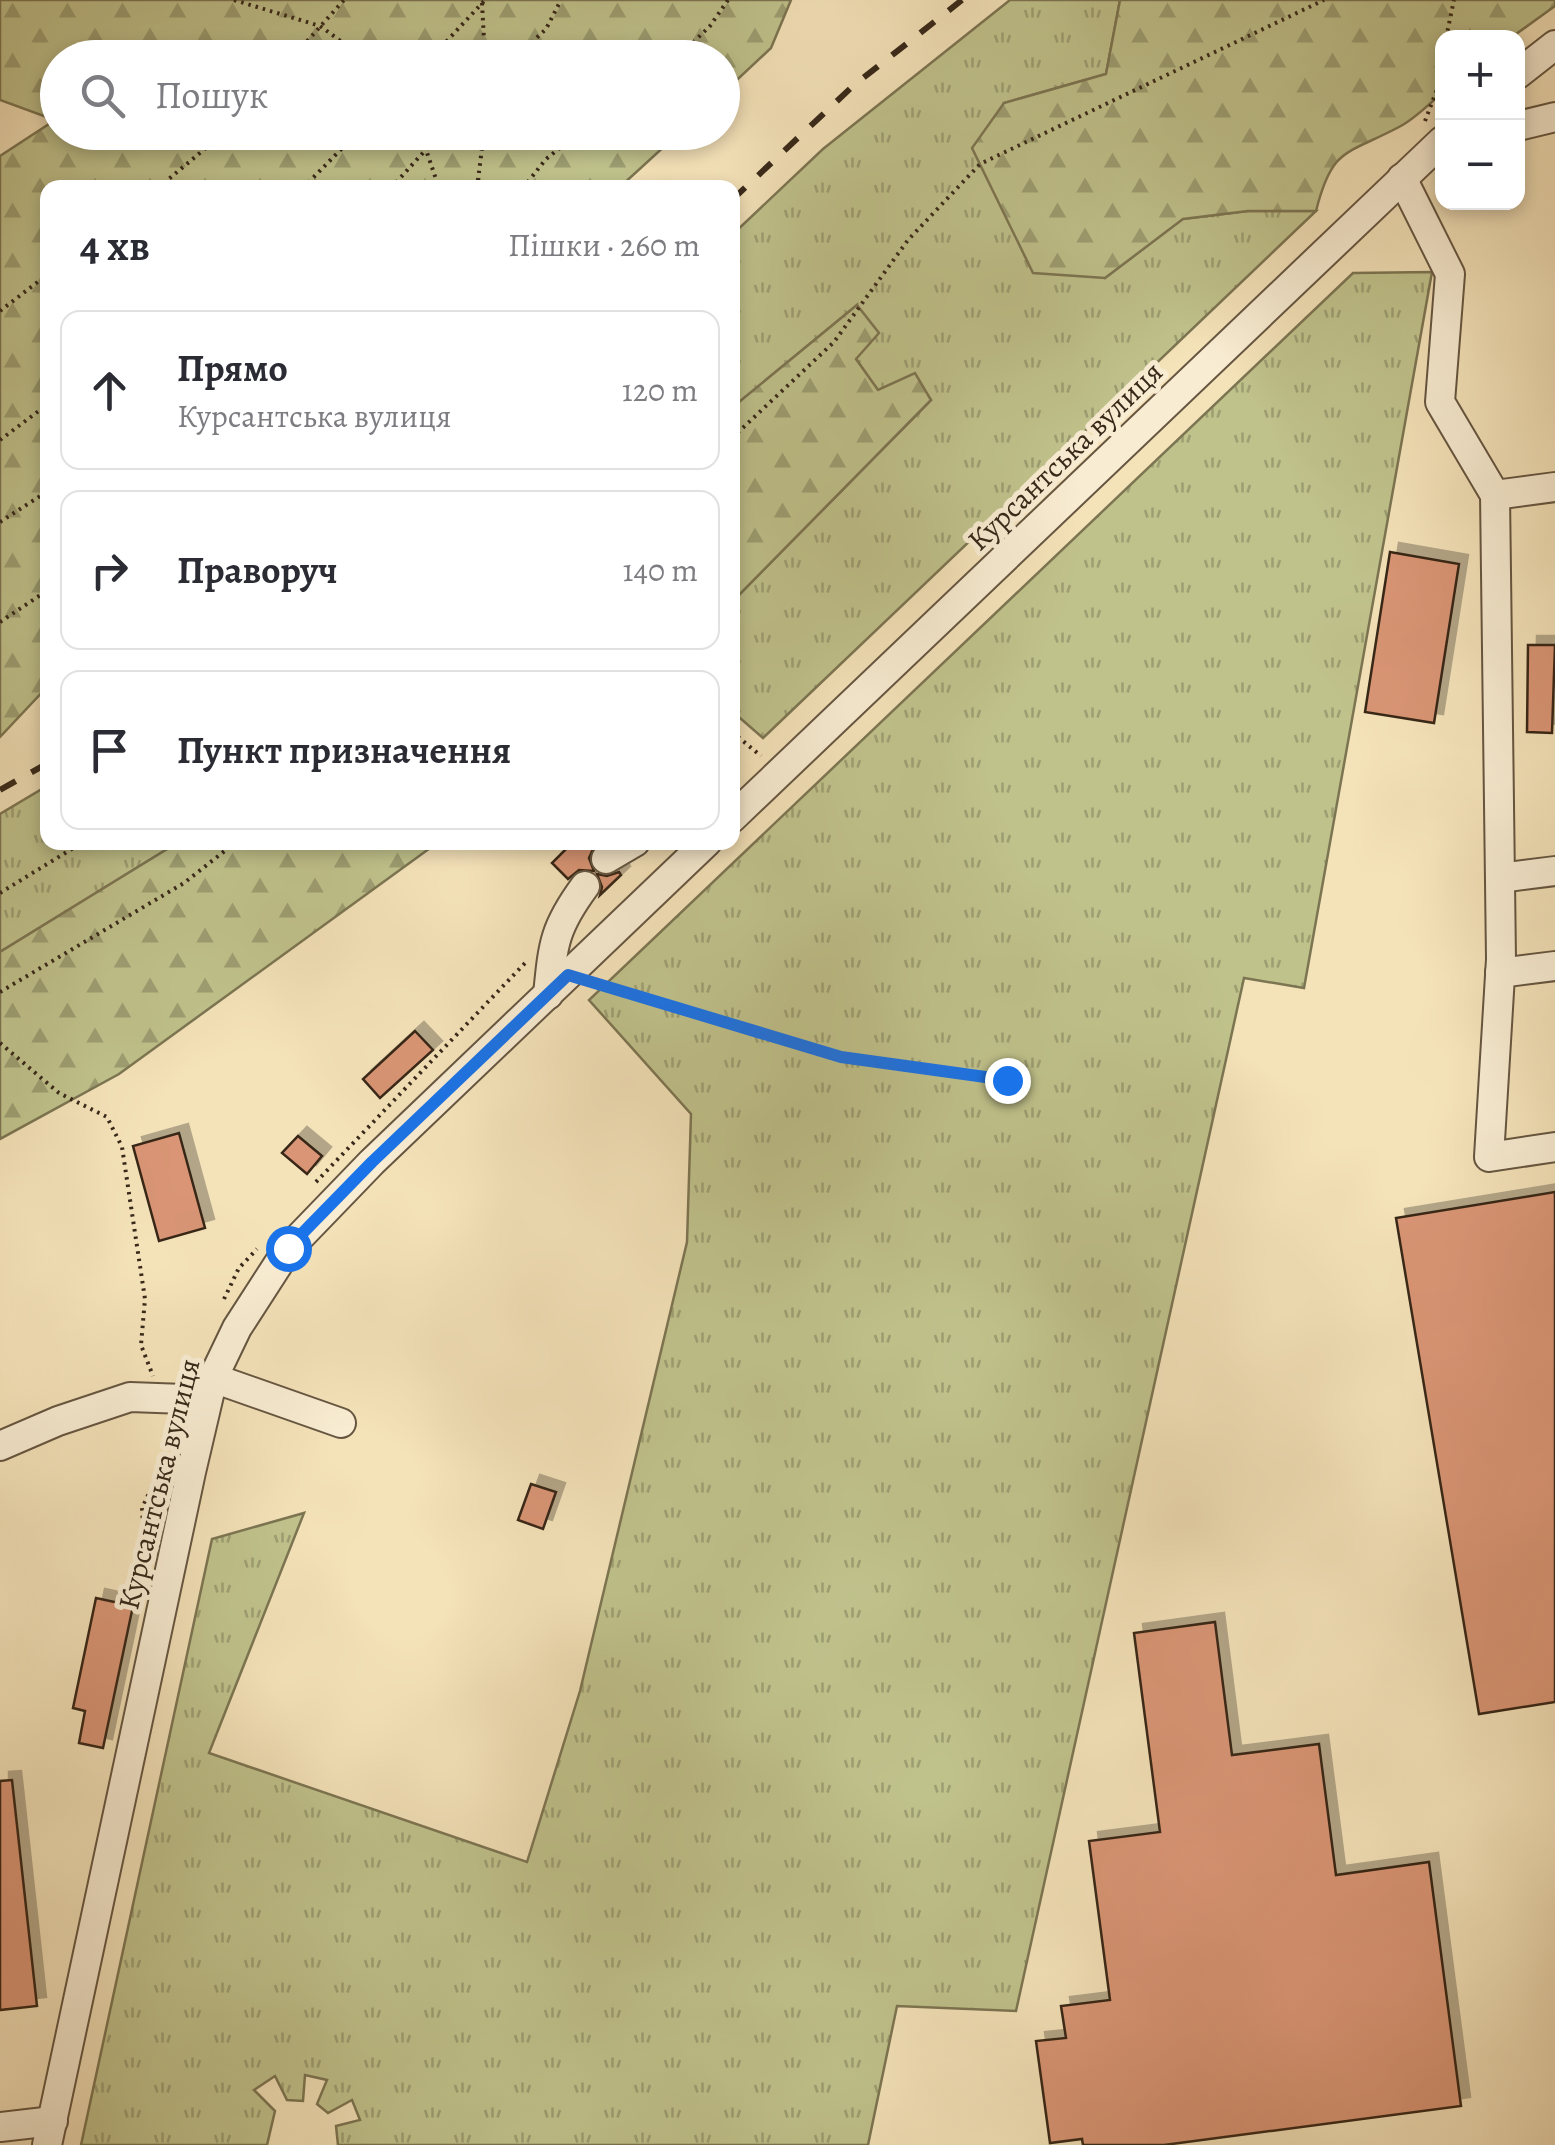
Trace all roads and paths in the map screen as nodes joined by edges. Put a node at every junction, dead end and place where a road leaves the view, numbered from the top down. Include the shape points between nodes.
1 (234, 0) edge
2 (344, 0) edge
3 (562, 0) edge
4 (728, 0) edge
5 (1324, 0) edge
6 (1454, 0) edge
7 (483, 1) edge
8 (320, 26) junction
9 (1448, 30) edge
10 (308, 40) edge
11 (339, 40) edge
12 (447, 40) edge
13 (484, 40) edge
14 (534, 40) edge
15 (696, 40) edge
16 (1555, 45) edge
17 (1525, 69) edge
18 (1435, 103) edge
19 (1555, 117) edge
20 (1525, 124) edge
21 (1432, 136) edge
22 (203, 150) edge
23 (340, 150) edge
24 (426, 150) joint
25 (481, 150) edge
26 (557, 150) edge
27 (1402, 178) junction
28 (168, 180) edge
29 (311, 180) edge
30 (398, 180) edge
31 (436, 180) edge
32 (477, 180) edge
33 (529, 180) edge
34 (40, 280) edge
35 (0, 311) edge
36 (40, 410) edge
37 (740, 430) edge
38 (0, 440) edge
39 (1555, 487) edge
40 (1495, 494) junction
41 (40, 496) edge
42 (0, 522) edge
43 (40, 595) edge
44 (0, 622) edge
45 (740, 739) edge
46 (780, 772) junction
47 (740, 810) edge
48 (70, 850) edge
49 (226, 850) edge
50 (621, 850) edge
51 (699, 850) edge
52 (606, 859) dead end
53 (1555, 870) edge
54 (1500, 878) junction
55 (584, 886) dead end
56 (0, 893) edge
57 (1555, 966) edge
58 (1500, 973) junction
59 (558, 985) junction
60 (0, 992) edge
61 (0, 1043) edge
62 (1007, 1080) dead end
63 (1555, 1147) edge
64 (213, 1378) junction
65 (173, 1399) joint
66 (341, 1423) dead end
67 (0, 1446) edge
68 (0, 2127) edge
69 (50, 2133) edge

1 - 8 path
2 - 8 path
3 - 14 path
4 - 15 path
5 - 37 path via 980,164 908,240 834,342
6 - 9 path
7 - 12 path
7 - 13 path
8 - 10 path
8 - 11 path
16 - 17 street
18 - 21 path
19 - 20 street
21 - 27 street, Курсантська вулиця
22 - 28 path
23 - 29 path
24 - 30 path
24 - 31 path
25 - 32 path
26 - 33 path
27 - 40 street via 1450,274 1440,402
27 - 46 street, Курсантська вулиця
34 - 35 path
36 - 38 path
39 - 40 street
40 - 54 street
41 - 42 path
43 - 44 path
45 - 46 path
46 - 47 street, Курсантська вулиця
48 - 56 path
49 - 60 path via 184,883
50 - 52 street
51 - 59 street, Курсантська вулиця
53 - 54 street
54 - 58 street
55 - 59 street via 554,938
57 - 58 street
58 - 63 street via 1489,1157
59 - 62 path via 841,1057
59 - 64 street, Курсантська вулиця via 288,1248
61 - 65 path via 59,1093 107,1116 122,1147 145,1298 141,1345
64 - 66 street
64 - 69 street, Курсантська вулиця
65 - 67 street via 130,1398
68 - 69 street

